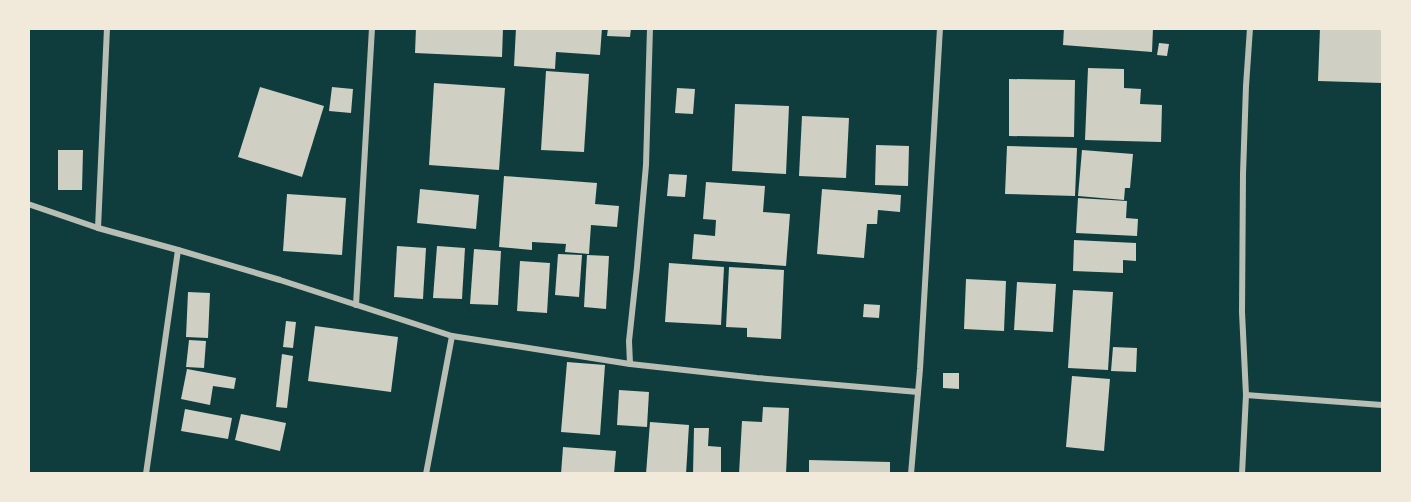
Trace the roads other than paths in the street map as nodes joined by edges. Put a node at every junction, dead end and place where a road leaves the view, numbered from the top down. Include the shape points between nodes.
1 (107, 28) edge
2 (372, 28) edge
3 (650, 28) edge
4 (940, 28) edge
5 (1250, 28) edge
6 (28, 204) edge
7 (98, 228) junction
8 (178, 250) junction
9 (356, 305) junction
10 (452, 336) junction
11 (630, 364) junction
12 (918, 392) junction
13 (1246, 395) junction
14 (1383, 405) edge
15 (146, 474) edge
16 (426, 474) edge
17 (911, 474) edge
18 (1242, 474) edge

1 - 7 street
2 - 9 street
3 - 11 street via 646,165
4 - 12 street
5 - 13 street via 1243,185
6 - 7 street
7 - 8 street
8 - 9 street
8 - 15 street
9 - 10 street
10 - 11 street
10 - 16 street
11 - 12 street
12 - 17 street
13 - 14 street
13 - 18 street

